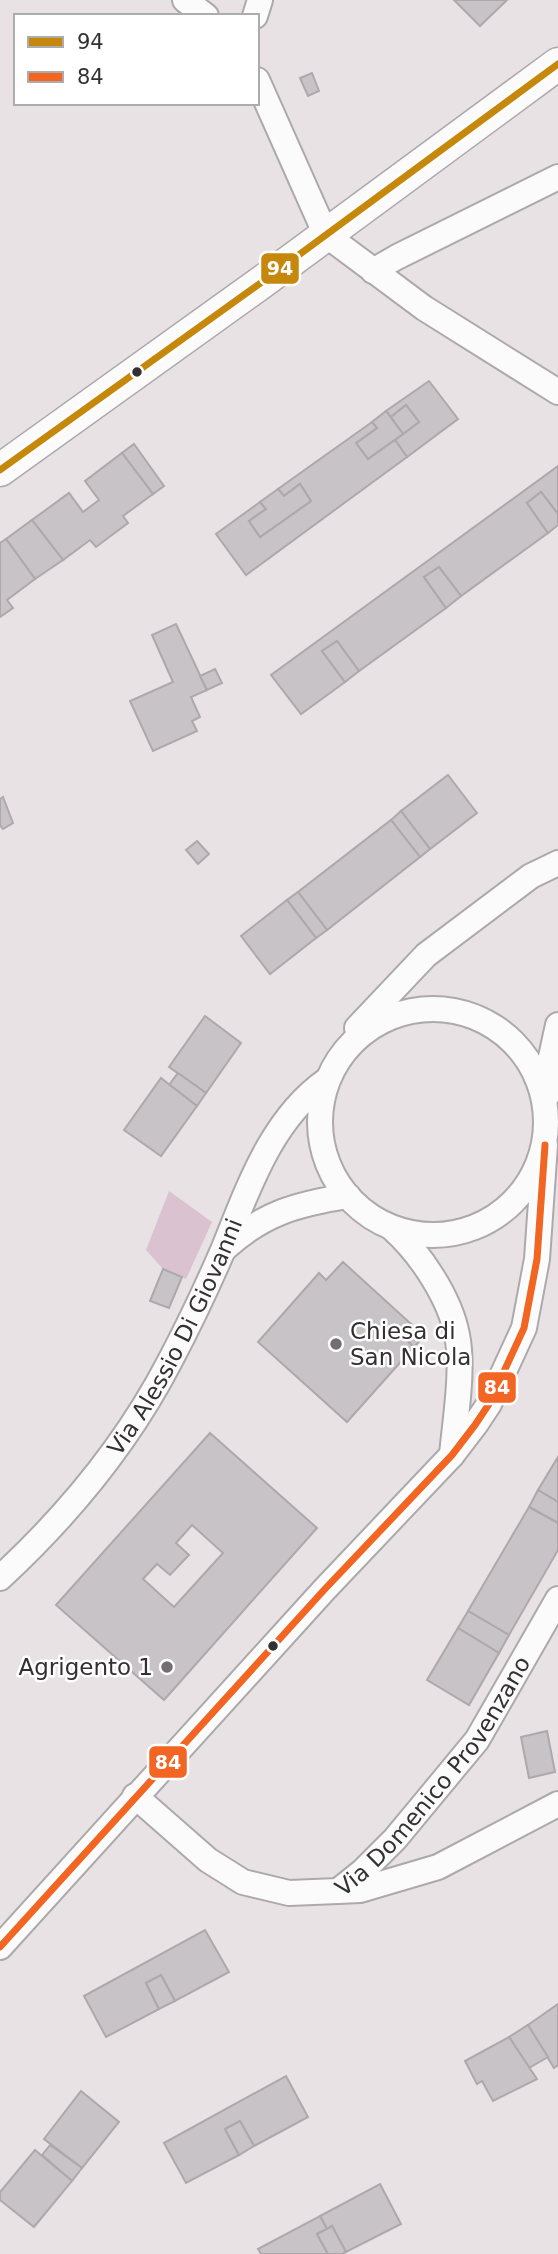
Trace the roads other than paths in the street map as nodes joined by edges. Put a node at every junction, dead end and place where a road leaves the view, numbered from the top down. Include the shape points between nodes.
1 (185, 0) edge
2 (203, 14) edge
3 (558, 64) edge
4 (259, 84) edge
5 (558, 177) edge
6 (326, 235) junction
7 (373, 271) junction
8 (558, 392) edge
9 (0, 470) edge
10 (558, 863) edge
11 (558, 1025) edge
12 (348, 1046) junction
13 (327, 1080) junction
14 (548, 1119) junction
15 (545, 1145) junction
16 (348, 1196) junction
17 (392, 1229) junction
18 (222, 1251) junction
19 (452, 1455) junction
20 (0, 1578) edge
21 (558, 1599) edge
22 (135, 1797) junction
23 (558, 1804) edge
24 (338, 1891) junction
25 (0, 1947) edge

1 - 2 street
3 - 6 street
4 - 6 street
5 - 7 street
6 - 7 street
6 - 9 street
7 - 8 street
10 - 12 street, Via Alessio Di Giovanni via 531,877 426,955 354,1031
11 - 14 street, Via Alessio Di Giovanni via 548,1071
12 - 13 street, Via Alessio Di Giovanni
12 - 14 street, Via Alessio Di Giovanni via 370,1027 407,1011 431,1007 470,1014 496,1026 525,1053 540,1081
13 - 16 street, Via Alessio Di Giovanni via 320,1134 324,1154
13 - 18 street, Via Alessio Di Giovanni via 307,1094 289,1117 249,1182
14 - 15 street, Via Alessio Di Giovanni
15 - 17 street, Via Alessio Di Giovanni via 531,1182 504,1211 481,1226 452,1234
15 - 19 street via 537,1259 524,1328 489,1404
16 - 17 street, Via Alessio Di Giovanni via 358,1208
16 - 18 street via 282,1210
17 - 19 street via 412,1246 440,1291 457,1335 459,1382
18 - 20 street, Via Alessio Di Giovanni via 148,1402 100,1469
19 - 22 street
21 - 24 street, Via Domenico Provenzano via 477,1740 394,1839
22 - 24 street, Via Domenico Provenzano via 208,1860 243,1882 289,1892
22 - 25 street
23 - 24 street via 438,1867 360,1890

